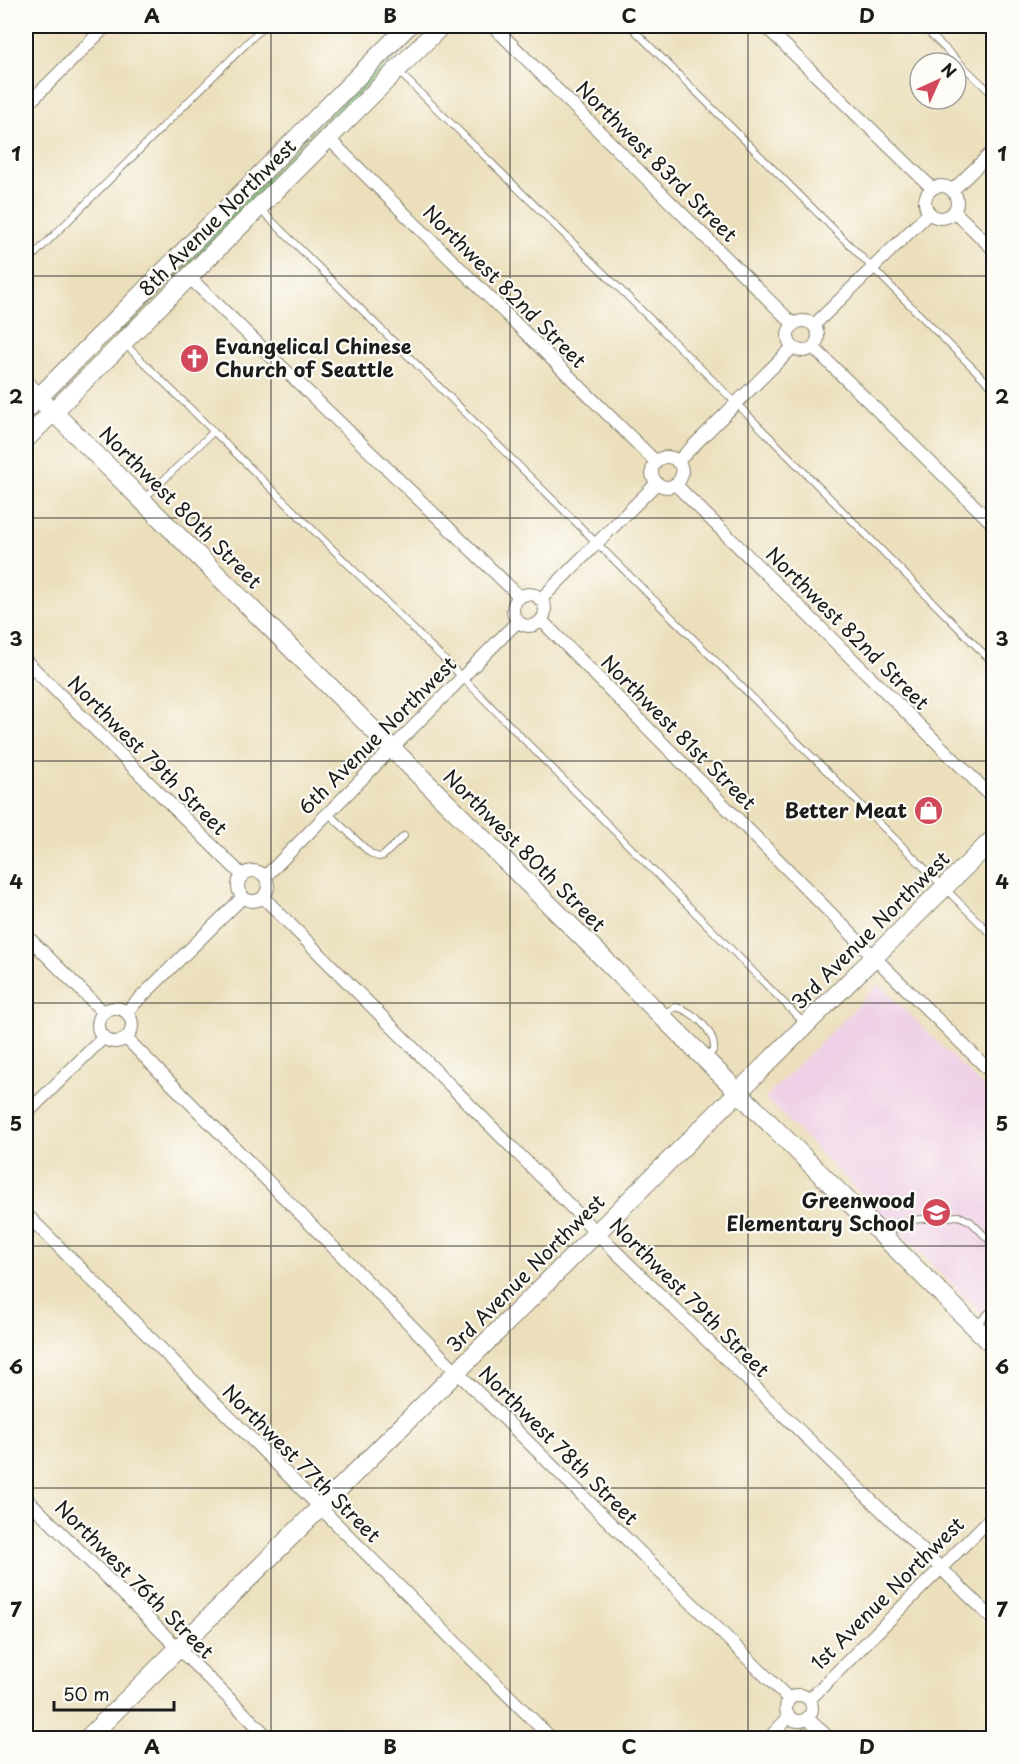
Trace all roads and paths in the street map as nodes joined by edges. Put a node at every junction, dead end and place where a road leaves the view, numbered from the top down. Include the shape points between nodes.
1 (106, 26) edge
2 (264, 26) edge
3 (408, 26) edge
4 (441, 26) edge
5 (493, 26) edge
6 (630, 26) edge
7 (765, 26) edge
8 (922, 26) edge
9 (396, 70) junction
10 (993, 96) edge
11 (26, 106) edge
12 (328, 138) junction
13 (993, 150) edge
14 (932, 188) junction
15 (953, 190) junction
16 (259, 207) junction
17 (954, 211) junction
18 (928, 213) junction
19 (993, 250) edge
20 (26, 263) edge
21 (873, 269) junction
22 (189, 277) junction
23 (794, 324) junction
24 (814, 326) junction
25 (123, 343) junction
26 (793, 347) junction
27 (814, 348) junction
28 (993, 389) edge
29 (32, 391) edge
30 (736, 404) junction
31 (26, 410) edge
32 (53, 411) junction
33 (213, 432) junction
34 (26, 439) edge
35 (656, 462) junction
36 (677, 462) junction
37 (657, 483) junction
38 (675, 484) junction
39 (142, 500) junction
40 (993, 525) edge
41 (597, 543) junction
42 (520, 597) junction
43 (540, 600) junction
44 (541, 620) junction
45 (518, 621) junction
46 (26, 661) edge
47 (993, 664) edge
48 (462, 677) junction
49 (391, 748) junction
50 (993, 800) edge
51 (328, 813) junction
52 (404, 836) dead end
53 (993, 838) edge
54 (243, 876) junction
55 (265, 877) junction
56 (944, 888) junction
57 (243, 897) junction
58 (264, 897) junction
59 (26, 935) edge
60 (993, 937) edge
61 (874, 957) junction
62 (126, 1012) junction
63 (104, 1013) junction
64 (806, 1025) junction
65 (104, 1037) junction
66 (126, 1038) junction
67 (993, 1076) edge
68 (738, 1092) junction
69 (26, 1114) edge
70 (26, 1214) edge
71 (597, 1233) junction
72 (885, 1238) junction
73 (993, 1245) edge
74 (993, 1308) edge
75 (975, 1327) junction
76 (993, 1346) edge
77 (457, 1372) junction
78 (26, 1498) edge
79 (320, 1508) junction
80 (993, 1515) edge
81 (941, 1567) junction
82 (993, 1620) edge
83 (178, 1649) junction
84 (789, 1699) junction
85 (809, 1700) junction
86 (789, 1717) junction
87 (807, 1718) junction
88 (88, 1738) edge
89 (269, 1738) edge
90 (551, 1738) edge
91 (769, 1738) edge
92 (829, 1738) edge

1 - 11 street
2 - 20 lane
3 - 29 street, 8th Avenue Northwest
4 - 9 street, 8th Avenue Northwest
5 - 23 street, Northwest 83rd Street
6 - 21 lane
7 - 14 street
8 - 10 lane
9 - 12 street, 8th Avenue Northwest
9 - 30 lane
12 - 16 street, 8th Avenue Northwest
12 - 35 street, Northwest 82nd Street
13 - 15 street
14 - 15 street via 940,185
14 - 18 street via 925,198
15 - 17 street via 957,198
16 - 22 street, 8th Avenue Northwest
16 - 41 lane
17 - 18 street via 942,218
17 - 19 street
18 - 21 street
21 - 24 street
21 - 28 lane
22 - 25 street, 8th Avenue Northwest
22 - 42 street
23 - 24 street via 803,321
23 - 26 street via 788,335
24 - 27 street via 818,337
25 - 32 street, 8th Avenue Northwest
25 - 33 lane
26 - 27 street via 802,351
26 - 30 street
27 - 40 street
29 - 31 street, 8th Avenue Northwest
29 - 32 street, Northwest 80th Street
30 - 36 street
30 - 47 lane
32 - 34 street, 8th Avenue Northwest
32 - 39 street, Northwest 80th Street
33 - 39 lane
33 - 48 lane
35 - 36 street via 666,457
35 - 37 street via 652,473
36 - 38 street via 681,477
37 - 38 street
37 - 41 street
38 - 50 street, Northwest 82nd Street
39 - 49 street, Northwest 80th Street
41 - 43 street
41 - 56 lane
42 - 43 street via 531,595
42 - 45 street via 513,610
43 - 44 street via 544,609
44 - 45 street via 529,626
44 - 61 street, Northwest 81st Street
45 - 48 street, 6th Avenue Northwest
46 - 54 street, Northwest 79th Street
48 - 49 street, 6th Avenue Northwest
48 - 64 lane
49 - 51 street, 6th Avenue Northwest
49 - 68 street, Northwest 80th Street
51 - 52 lane via 378,857
51 - 55 street, 6th Avenue Northwest
53 - 56 street, 3rd Avenue Northwest
54 - 55 street via 253,871
54 - 57 street via 238,887
55 - 58 street via 268,888
56 - 60 lane
56 - 61 street, 3rd Avenue Northwest
57 - 58 street via 254,901
57 - 62 street
58 - 71 street, Northwest 79th Street
59 - 63 street
61 - 64 street, 3rd Avenue Northwest
61 - 67 street, Northwest 81st Street
62 - 63 street via 115,1009
62 - 66 street via 132,1028
63 - 65 street via 99,1021
64 - 68 street, 3rd Avenue Northwest
65 - 66 street via 116,1042
65 - 69 street
66 - 77 street, Northwest 78th Street
68 - 71 street, 3rd Avenue Northwest
68 - 72 street, Northwest 80th Street
70 - 79 street, Northwest 77th Street
71 - 77 street, 3rd Avenue Northwest
71 - 81 street, Northwest 79th Street via 917,1548
72 - 73 lane via 898,1225 911,1220 959,1216 970,1221
72 - 75 street, Northwest 80th Street
74 - 75 lane
75 - 76 street, Northwest 80th Street
77 - 79 street, 3rd Avenue Northwest
77 - 84 street, Northwest 78th Street
78 - 83 street, Northwest 76th Street
79 - 83 street, 3rd Avenue Northwest
79 - 90 street, Northwest 77th Street
80 - 81 street, 1st Avenue Northwest
81 - 82 street, Northwest 79th Street
81 - 85 street, 1st Avenue Northwest
83 - 88 street, 3rd Avenue Northwest
83 - 89 street, Northwest 76th Street
84 - 85 street via 799,1695
84 - 86 street
85 - 87 street via 812,1708
86 - 87 street via 797,1721
86 - 91 street
87 - 92 street

